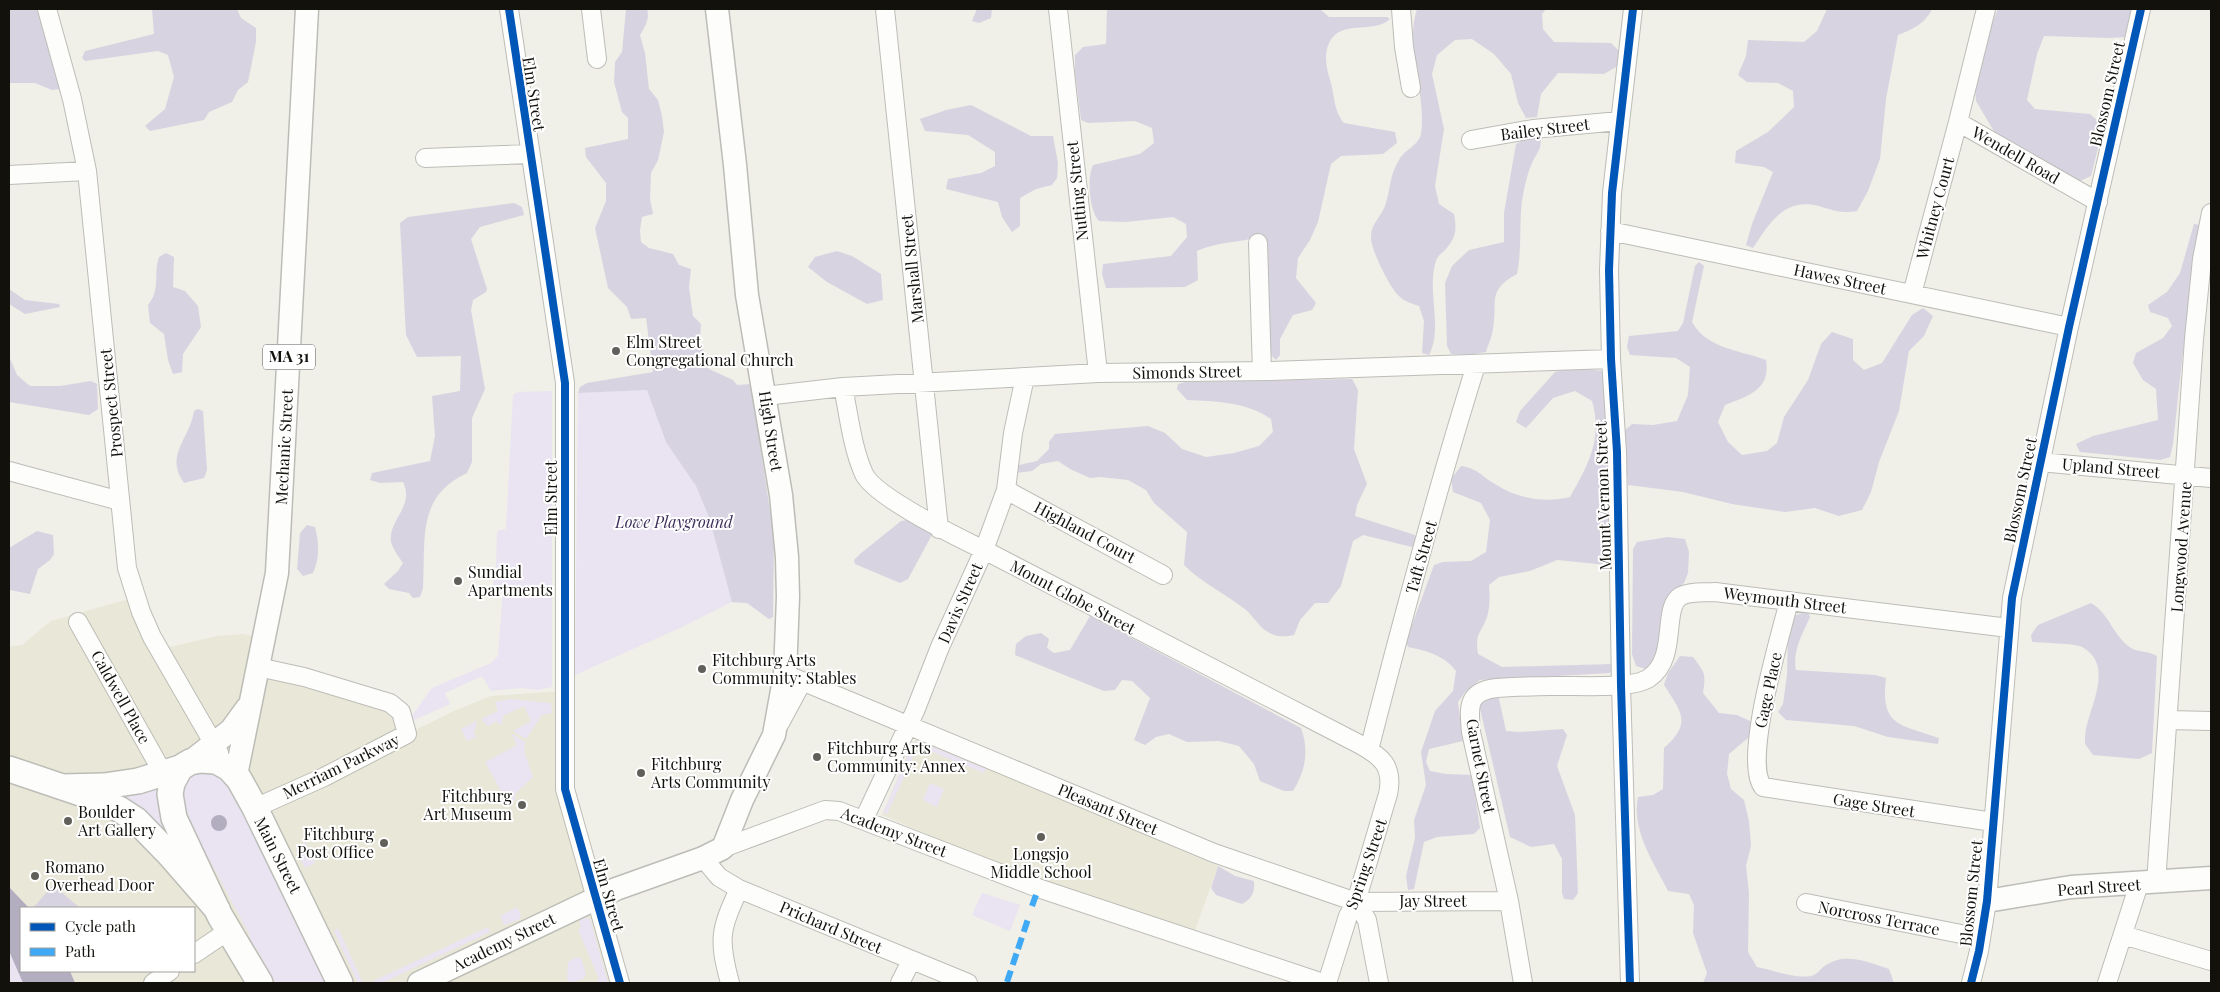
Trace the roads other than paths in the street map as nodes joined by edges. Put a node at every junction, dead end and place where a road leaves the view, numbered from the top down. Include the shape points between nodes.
1 (48, 9) edge
2 (306, 9) edge
3 (509, 9) edge
4 (591, 9) edge
5 (717, 9) edge
6 (885, 9) edge
7 (1058, 9) edge
8 (1401, 9) edge
9 (1633, 9) edge
10 (1986, 9) edge
11 (2141, 9) edge
12 (597, 59) dead end
13 (1411, 88) dead end
14 (1620, 121) junction
15 (1958, 122) junction
16 (1471, 140) dead end
17 (530, 154) junction
18 (425, 158) dead end
19 (88, 171) junction
20 (9, 175) edge
21 (2098, 202) junction
22 (2211, 213) edge
23 (1610, 231) junction
24 (1258, 243) dead end
25 (1912, 294) junction
26 (2069, 327) junction
27 (1611, 359) junction
28 (1476, 365) junction
29 (1262, 371) junction
30 (1098, 373) junction
31 (1026, 377) junction
32 (924, 384) junction
33 (842, 388) junction
34 (765, 396) junction
35 (2040, 462) junction
36 (9, 471) edge
37 (2185, 475) junction
38 (2211, 478) edge
39 (1006, 490) junction
40 (120, 501) junction
41 (939, 529) junction
42 (984, 550) junction
43 (1163, 575) dead end
44 (1789, 600) junction
45 (78, 622) dead end
46 (2008, 628) junction
47 (258, 667) junction
48 (794, 678) junction
49 (1621, 685) junction
50 (250, 703) junction
51 (2169, 720) junction
52 (2211, 721) edge
53 (908, 724) junction
54 (214, 745) junction
55 (1369, 750) junction
56 (177, 768) junction
57 (9, 769) edge
58 (236, 775) junction
59 (1758, 781) joint
60 (63, 787) junction
61 (254, 808) junction
62 (864, 819) junction
63 (1993, 822) junction
64 (723, 848) junction
65 (703, 858) junction
66 (2211, 878) edge
67 (2148, 883) junction
68 (739, 889) junction
69 (596, 898) junction
70 (1509, 901) junction
71 (1987, 901) junction
72 (1356, 902) junction
73 (1806, 903) dead end
74 (222, 920) junction
75 (2122, 935) junction
76 (1982, 938) junction
77 (195, 953) edge
78 (911, 961) junction
79 (2211, 961) edge
80 (168, 972) edge
81 (152, 983) edge
82 (260, 983) edge
83 (340, 983) edge
84 (419, 983) edge
85 (620, 983) edge
86 (730, 983) edge
87 (900, 983) edge
88 (968, 983) edge
89 (1323, 983) edge
90 (1327, 983) edge
91 (1379, 983) edge
92 (1523, 983) edge
93 (1630, 983) edge
94 (1971, 983) edge
95 (2107, 983) edge

1 - 19 street, Prospect Street
2 - 47 main road, Mechanic Street / MA 31 via 277,573
3 - 17 street, Elm Street
4 - 12 street
5 - 34 main road, High Street via 747,295
6 - 32 street, Marshall Street
7 - 30 street, Nutting Street
8 - 13 street
9 - 14 street, Mount Vernon Street
10 - 15 street, Wendell Road
11 - 21 street, Blossom Street
14 - 16 street, Bailey Street via 1533,128
14 - 23 street, Mount Vernon Street
15 - 21 street, Wendell Road
15 - 25 street, Whitney Court
17 - 18 street
17 - 69 street, Elm Street via 565,383 565,789
19 - 20 street
19 - 40 street, Prospect Street
21 - 26 street, Blossom Street
22 - 37 street, Longwood Avenue via 2202,259 2194,338
23 - 25 street, Hawes Street
23 - 27 street, Mount Vernon Street
24 - 29 street
25 - 26 street, Hawes Street
26 - 35 street, Blossom Street
27 - 28 street, Simonds Street
27 - 49 street, Mount Vernon Street via 1617,452
28 - 29 street, Simonds Street
28 - 55 street, Taft Street via 1414,576
29 - 30 street, Simonds Street
30 - 31 street, Simonds Street
31 - 32 street, Simonds Street
31 - 39 street, Davis Street via 1013,433
32 - 33 street, Simonds Street
32 - 41 street, Marshall Street
33 - 34 street, Simonds Street
33 - 41 street, Mount Globe Street via 865,475 876,488
34 - 48 main road, High Street via 781,496
35 - 37 street, Upland Street
35 - 46 street, Blossom Street
36 - 40 street
37 - 38 street, Upland Street
37 - 51 street, Longwood Avenue
39 - 42 street, Davis Street
39 - 43 street, Highland Court
40 - 54 street, Prospect Street via 127,568 141,612 152,638
41 - 42 street, Mount Globe Street
42 - 53 street, Davis Street
42 - 55 street, Mount Globe Street
44 - 46 street, Weymouth Street
44 - 49 street, Weymouth Street via 1715,592 1682,596 1674,602 1669,643 1661,666 1648,679
44 - 59 street, Gage Place via 1759,730
45 - 56 street, Caldwell Place
46 - 63 street, Blossom Street
47 - 50 main road, Mechanic Street / MA 31
47 - 61 street, Merriam Parkway via 390,703 401,712 406,734 324,777
48 - 53 street, Pleasant Street
48 - 64 main road, High Street via 774,735
49 - 70 street, Garnet Street via 1490,688 1472,700 1470,716 1474,747
49 - 93 street, Mount Vernon Street
50 - 54 main road, Mechanic Street / MA 31 via 231,730
50 - 58 main road, Mechanic Street
51 - 52 street
51 - 67 street, Longwood Avenue
53 - 62 street, Davis Street
53 - 72 street, Pleasant Street via 1214,853
54 - 56 main road, Main Street / MA 31
54 - 58 street, Prospect Street
55 - 72 street, Spring Street via 1386,766 1390,786
56 - 58 highway, Main Street via 208,759
56 - 60 highway, Main Street / MA 31 via 124,783
56 - 74 highway, Main Street via 170,794 172,812
57 - 60 highway, Main Street / MA 31
58 - 61 highway, Main Street
59 - 63 street, Gage Street via 1763,787
60 - 74 highway, Main Street via 119,808 136,820 170,855
61 - 83 highway, Main Street
62 - 64 street, Academy Street via 824,810
62 - 89 street, Academy Street via 1038,888
63 - 71 street, Blossom Street
64 - 65 main road, Academy Street
65 - 68 street, Prichard Street via 719,877
65 - 69 main road, Academy Street
66 - 67 main road, Pearl Street
67 - 71 main road, Pearl Street via 2071,887
67 - 75 street, Longwood Avenue
68 - 78 street, Prichard Street
68 - 86 street via 721,937
69 - 84 main road, Academy Street via 535,920
69 - 85 street, Elm Street
70 - 72 street, Jay Street
70 - 92 street, Garnet Street
71 - 76 street, Blossom Street
72 - 90 street, Spring Street via 1348,916
72 - 91 street via 1367,920
73 - 76 street, Norcross Terrace
74 - 77 street
74 - 82 highway, Main Street
75 - 79 street
75 - 95 street, Longwood Avenue
76 - 94 street, Blossom Street
78 - 87 street
78 - 88 street, Prichard Street
80 - 81 street

